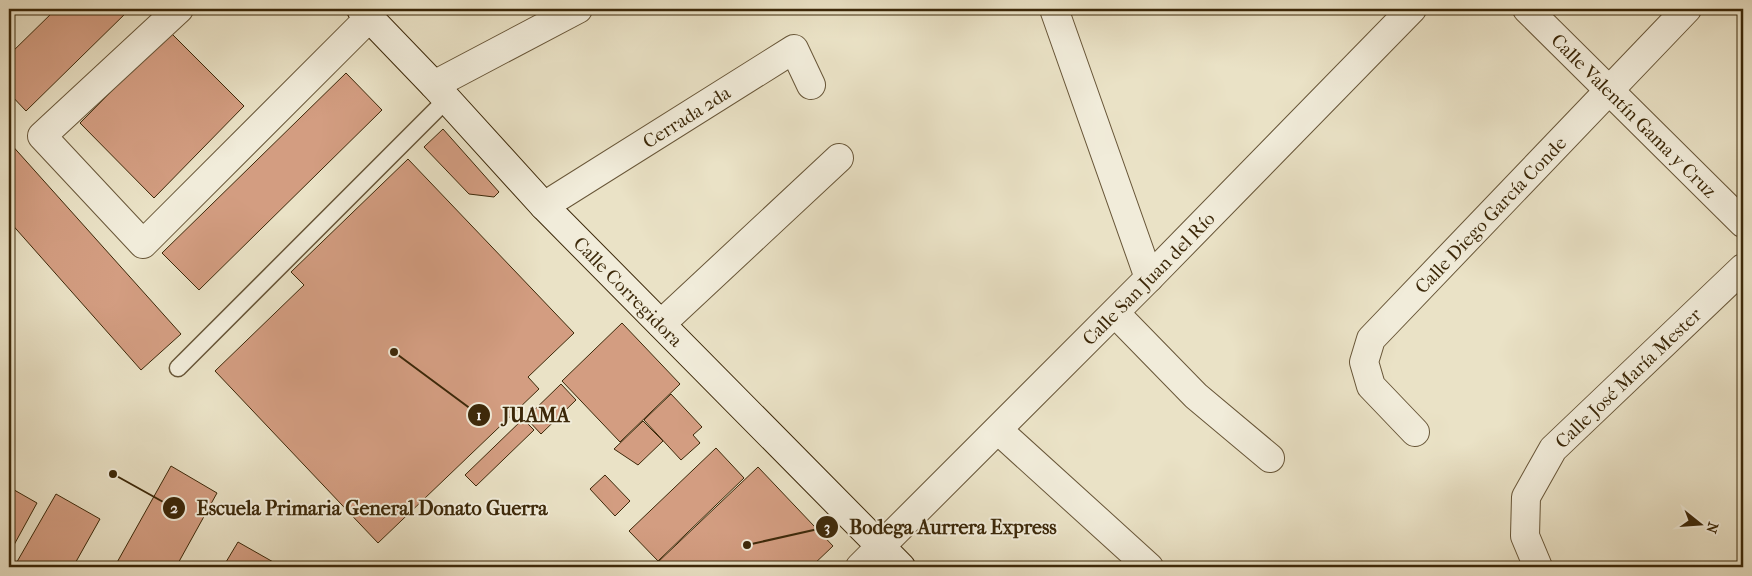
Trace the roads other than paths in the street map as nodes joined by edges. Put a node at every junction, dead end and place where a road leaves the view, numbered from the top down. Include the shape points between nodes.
1 (179, 9) edge
2 (578, 9) edge
3 (1054, 9) edge
4 (1412, 9) edge
5 (1527, 9) edge
6 (1687, 9) edge
7 (365, 13) edge
8 (811, 85) dead end
9 (441, 92) junction
10 (1610, 92) junction
11 (839, 158) dead end
12 (544, 206) junction
13 (1743, 223) edge
14 (1743, 268) edge
15 (1149, 278) junction
16 (1115, 313) junction
17 (661, 324) junction
18 (178, 368) dead end
19 (998, 430) junction
20 (1415, 432) dead end
21 (1270, 458) dead end
22 (882, 547) junction
23 (860, 567) edge
24 (901, 567) edge
25 (1149, 567) edge
26 (1538, 567) edge

1 - 7 street via 42,136 143,244
2 - 9 street
3 - 15 street
4 - 15 street, Calle San Juan del Río
5 - 10 street, Calle Valentín Gama y Cruz
6 - 10 street, Calle Diego García Conde
7 - 9 street, Calle Corregidora
8 - 12 street, Cerrada 2da via 794,48
9 - 12 street, Calle Corregidora
9 - 18 lane
10 - 13 street, Calle Valentín Gama y Cruz
10 - 20 street, Calle Diego García Conde via 1371,339 1364,362 1371,386
11 - 17 street
12 - 17 street, Calle Corregidora
14 - 26 street, Calle José María Mester via 1553,449 1526,497 1525,536
15 - 16 street, Calle San Juan del Río
16 - 19 street, Calle San Juan del Río
16 - 21 street via 1196,396
17 - 22 street, Calle Corregidora
19 - 22 street, Calle San Juan del Río
19 - 25 street
22 - 23 street, Calle San Juan del Río
22 - 24 street, Calle Corregidora

